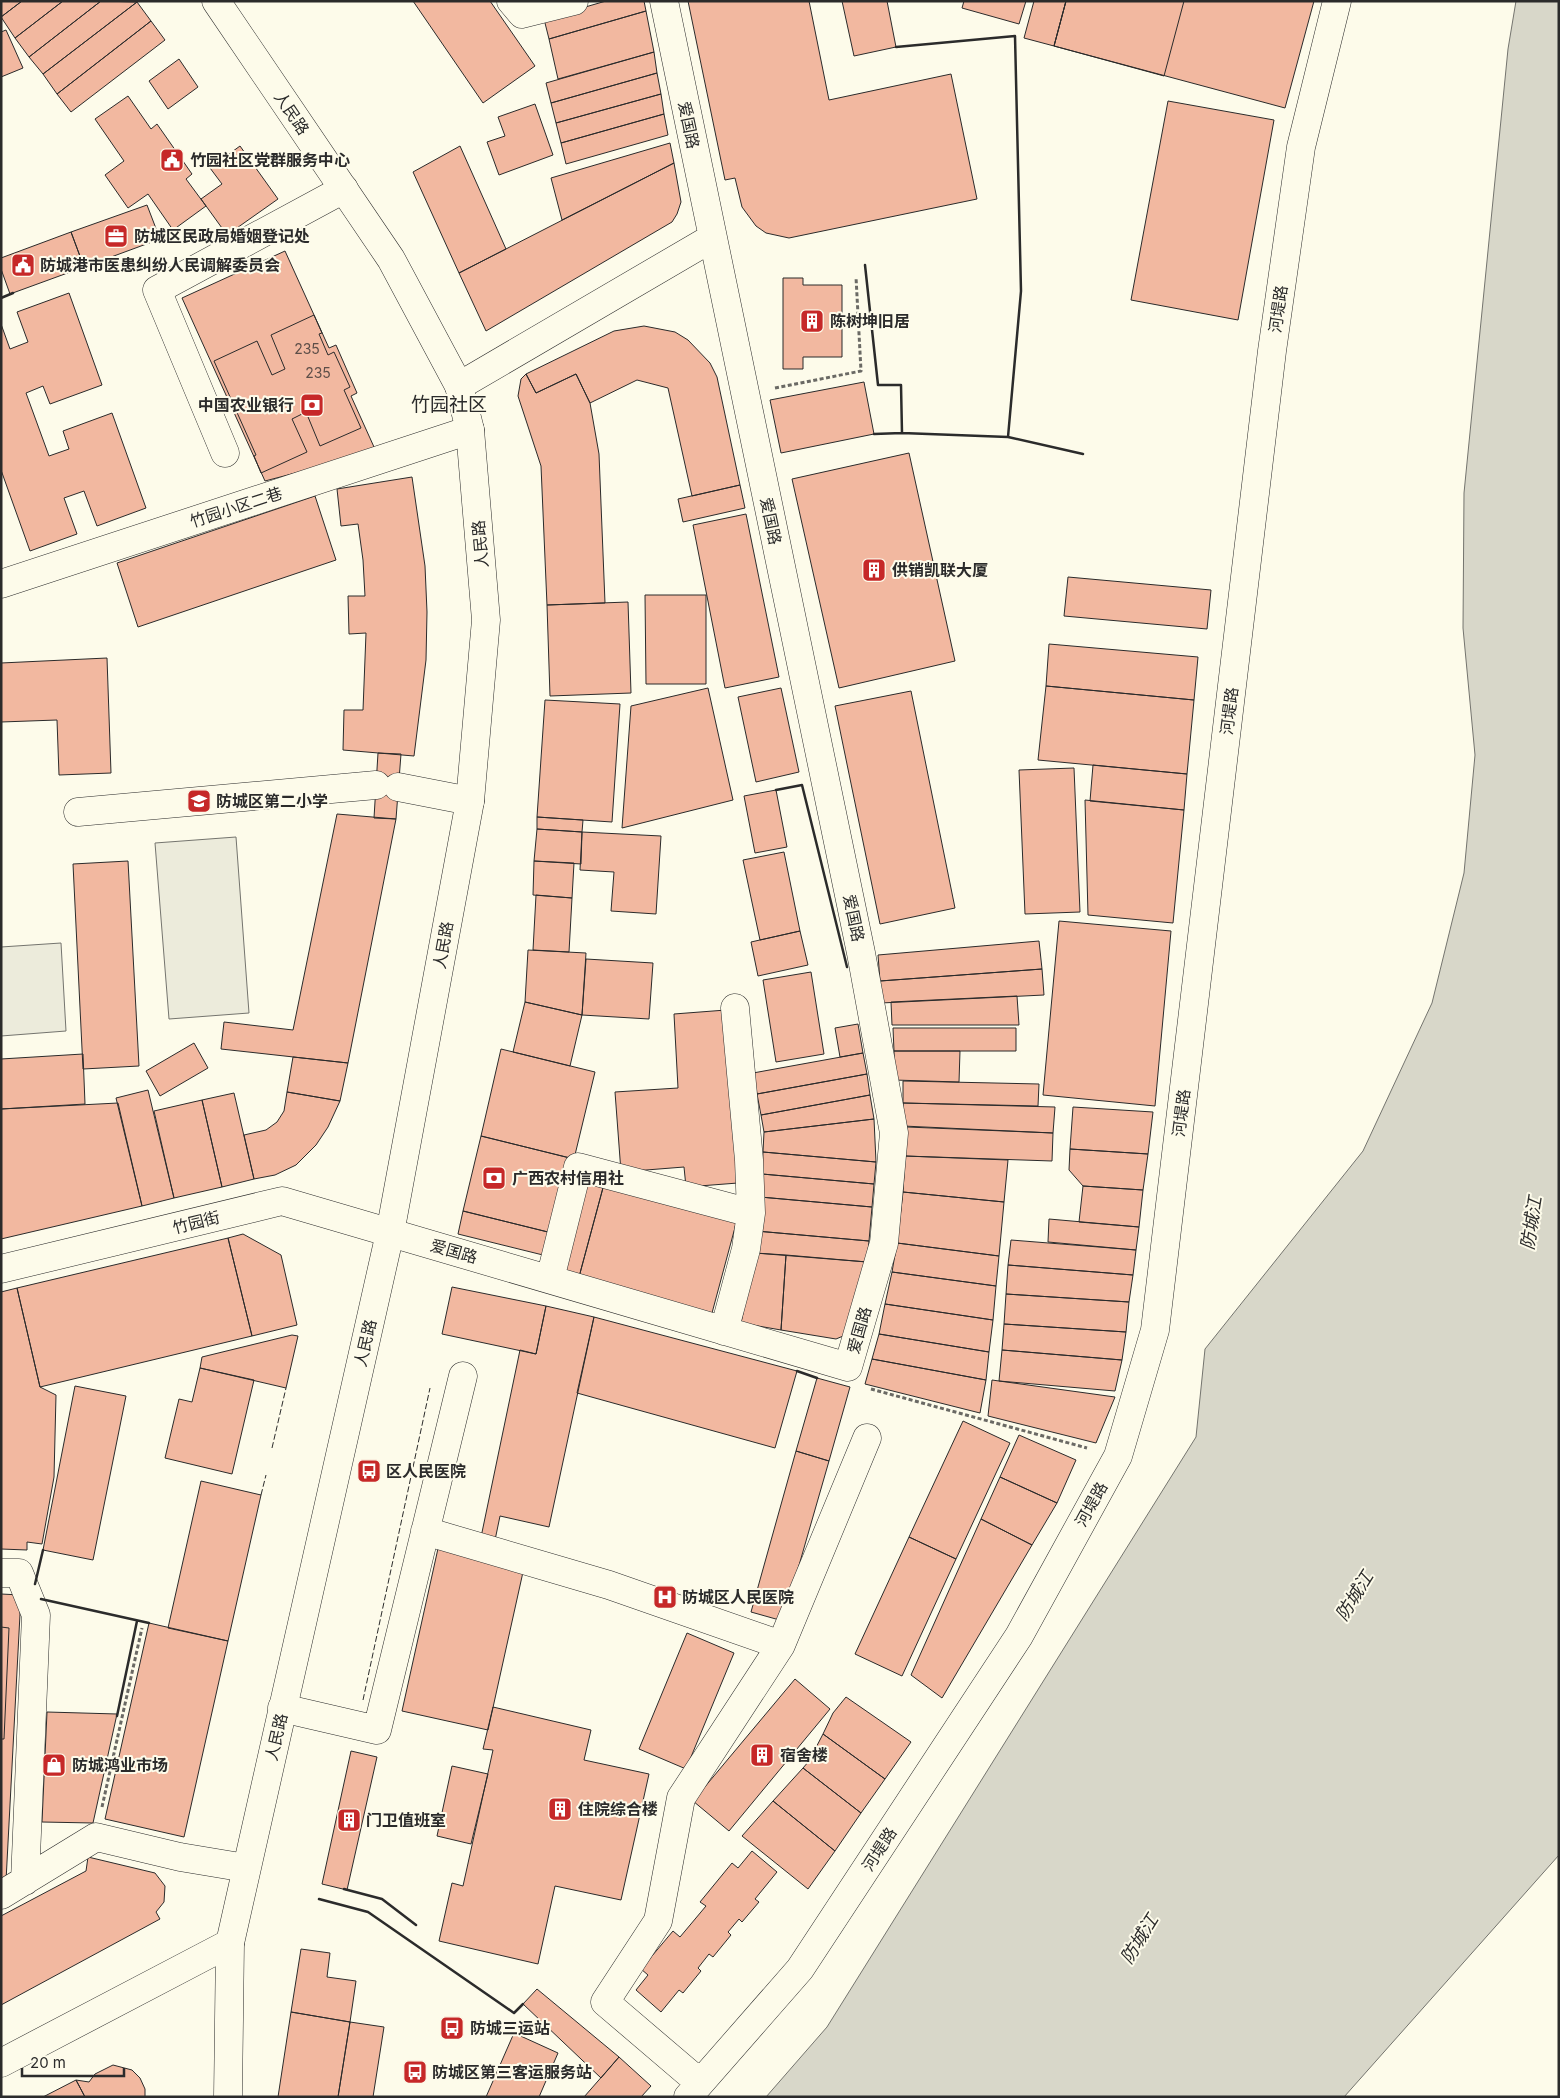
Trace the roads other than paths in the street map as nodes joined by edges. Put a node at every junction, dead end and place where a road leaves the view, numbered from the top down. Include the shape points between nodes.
1 (216, 1) edge
2 (512, 1) edge
3 (574, 1) edge
4 (664, 1) edge
5 (1336, 1) edge
6 (344, 190) junction
7 (712, 238) junction
8 (458, 386) junction
9 (470, 430) junction
10 (225, 453) dead end
11 (1, 584) edge
12 (470, 801) junction
13 (78, 812) dead end
14 (735, 1008) dead end
15 (750, 1213) junction
16 (390, 1232) junction
17 (1, 1269) edge
18 (550, 1279) junction
19 (724, 1331) junction
20 (463, 1376) dead end
21 (867, 1438) dead end
22 (425, 1531) junction
23 (1, 1573) edge
24 (781, 1645) junction
25 (282, 1708) junction
26 (246, 1868) junction
27 (24, 1880) junction
28 (1, 1894) edge
29 (230, 1942) junction
30 (1, 2064) edge
31 (694, 2090) edge
32 (228, 2097) edge

1 - 6 street, 人民路
2 - 3 street via 522,14
4 - 7 street, 爱国路
5 - 31 street, 河堤路 via 1301,147 1272,351 1155,1330 1118,1456 1019,1636 800,1969
6 - 8 street, 人民路 via 390,259
6 - 10 street via 156,290
7 - 8 street
7 - 19 street, 爱国路 via 861,953 894,1133 884,1242 848,1368
8 - 9 street, 人民路
9 - 11 street, 竹园小区二巷
9 - 12 street, 人民路 via 486,620
12 - 13 street via 387,786
12 - 16 street, 人民路
14 - 15 street via 749,1160
15 - 18 street via 578,1167
15 - 19 street via 746,1249
16 - 17 street, 竹园街 via 282,1202
16 - 18 street, 爱国路
16 - 25 street, 人民路
18 - 19 street, 爱国路
20 - 22 street
21 - 24 street
22 - 24 street via 609,1585
22 - 25 street via 377,1730
23 - 27 street via 19,1573 36,1615
24 - 31 street via 681,1798 658,1921 605,2002
25 - 26 street, 人民路
26 - 27 street via 180,1857 96,1837
26 - 29 street, 人民路
27 - 28 street
29 - 30 street
29 - 32 street, 人民路

